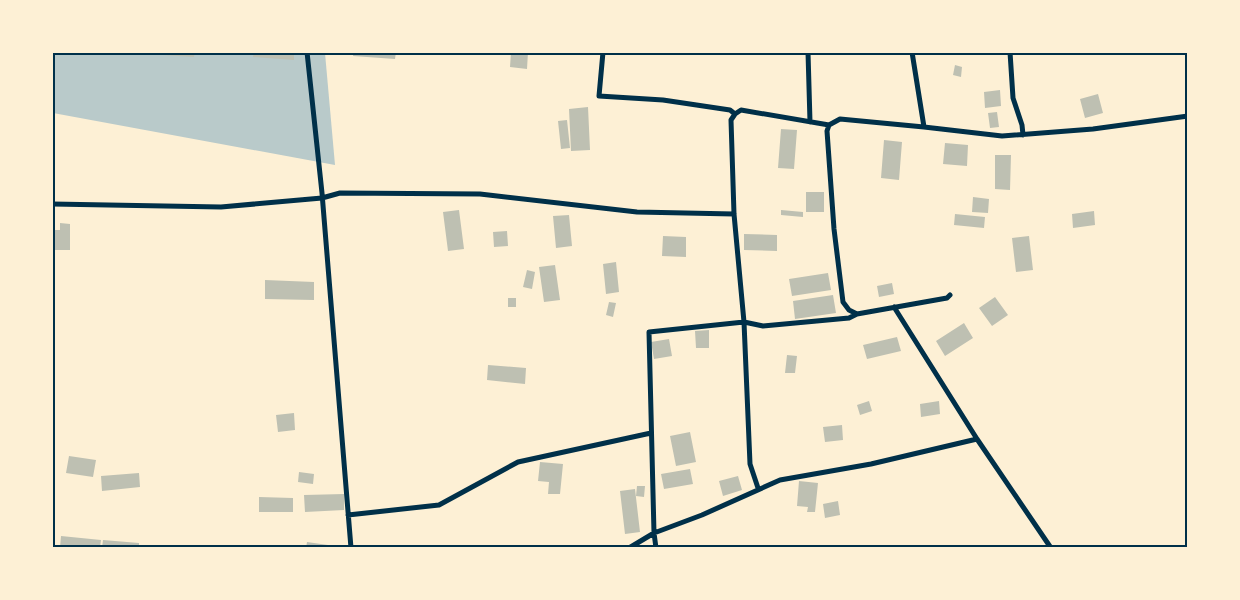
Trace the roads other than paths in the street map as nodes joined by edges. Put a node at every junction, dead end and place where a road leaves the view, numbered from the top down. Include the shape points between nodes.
1 (307, 52) edge
2 (603, 52) edge
3 (808, 52) edge
4 (912, 52) edge
5 (1010, 52) edge
6 (734, 114) junction
7 (1188, 116) edge
8 (810, 122) junction
9 (829, 125) junction
10 (924, 127) junction
11 (1023, 135) junction
12 (322, 198) junction
13 (52, 204) edge
14 (734, 214) junction
15 (950, 295) dead end
16 (894, 307) junction
17 (857, 314) junction
18 (744, 322) junction
19 (651, 433) junction
20 (978, 439) junction
21 (758, 488) junction
22 (348, 515) junction
23 (654, 533) junction
24 (351, 548) edge
25 (629, 548) edge
26 (656, 548) edge
27 (1051, 548) edge

1 - 12 street
2 - 6 street via 599,96 663,100 730,110
3 - 8 street
4 - 10 street
5 - 11 street via 1013,98
6 - 8 street via 741,110
6 - 14 street via 731,120
7 - 11 street
8 - 9 street
9 - 10 street via 840,119
9 - 17 street via 834,229 843,302
10 - 11 street via 1002,136
12 - 13 street via 222,207
12 - 14 street via 340,193 480,194 637,212
12 - 22 street
14 - 18 street
15 - 16 street
16 - 17 street
16 - 20 street
17 - 18 street via 849,318 763,326
18 - 19 street via 649,332
18 - 21 street via 750,464
19 - 22 street via 518,462 439,504
19 - 23 street
20 - 21 street via 871,464 780,480
20 - 27 street
21 - 23 street via 702,515
22 - 24 street
23 - 25 street
23 - 26 street

